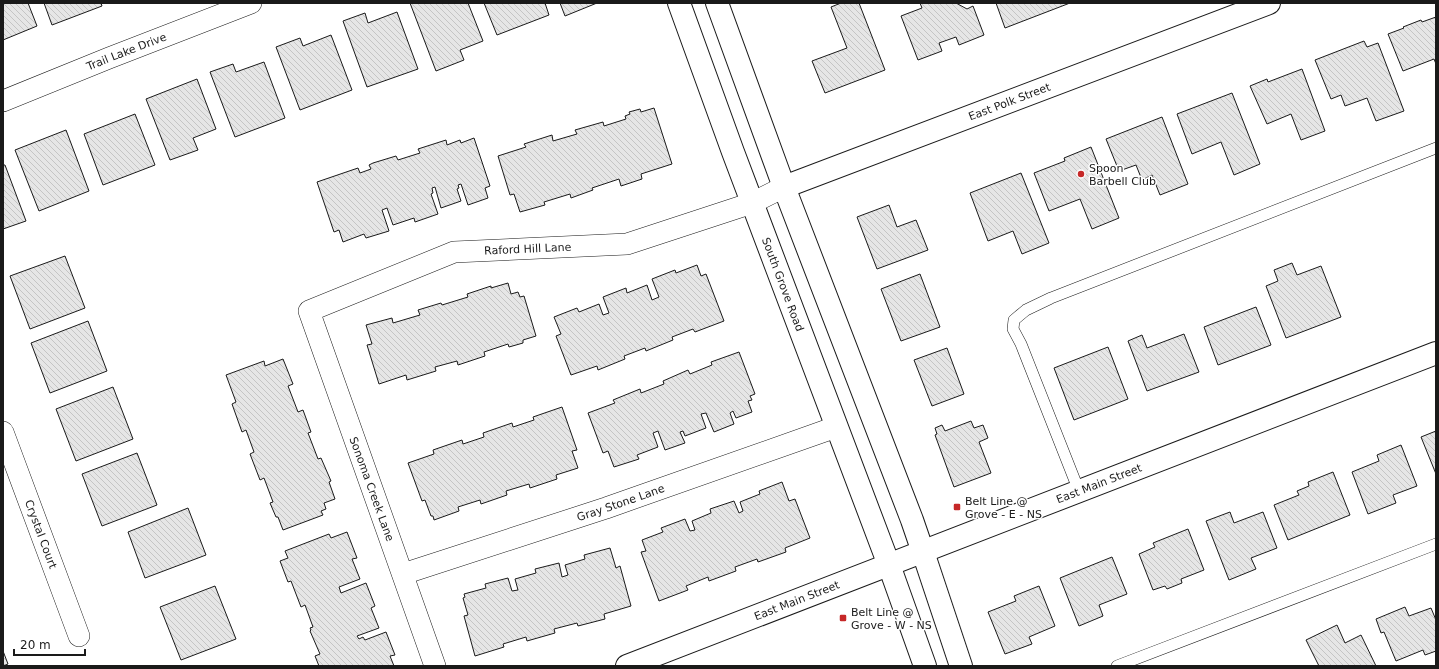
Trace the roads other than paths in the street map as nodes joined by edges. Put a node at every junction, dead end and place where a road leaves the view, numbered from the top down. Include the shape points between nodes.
1 (251, 3) edge
2 (679, 3) edge
3 (718, 3) edge
4 (1269, 3) edge
5 (3, 101) edge
6 (1436, 148) edge
7 (784, 187) junction
8 (752, 203) junction
9 (309, 312) joint
10 (1436, 353) edge
11 (836, 427) junction
12 (3, 432) edge
13 (1079, 491) junction
14 (1436, 544) edge
15 (923, 552) junction
16 (889, 565) junction
17 (403, 574) junction
18 (79, 636) dead end
19 (435, 666) edge
20 (626, 666) edge
21 (925, 666) edge
22 (961, 666) edge
23 (1116, 666) edge

1 - 5 street, Trail Lake Drive
2 - 8 main road, South Grove Road
3 - 7 main road
4 - 7 main road, East Polk Street
6 - 13 lane via 1051,298 1026,310 1014,320 1013,328
7 - 8 street, East Polk Street
7 - 15 main road
8 - 9 street, Raford Hill Lane via 627,244 454,252
8 - 11 main road, South Grove Road
9 - 17 street, Sonoma Creek Lane
10 - 13 main road, East Main Street
11 - 16 main road, South Grove Road
11 - 17 street, Gray Stone Lane via 606,508
12 - 18 street, Crystal Court
13 - 15 main road, East Main Street
14 - 23 lane
15 - 16 main road, East Main Street
15 - 22 main road
16 - 20 main road, East Main Street
16 - 21 main road, South Grove Road
17 - 19 street, Sonoma Creek Lane

